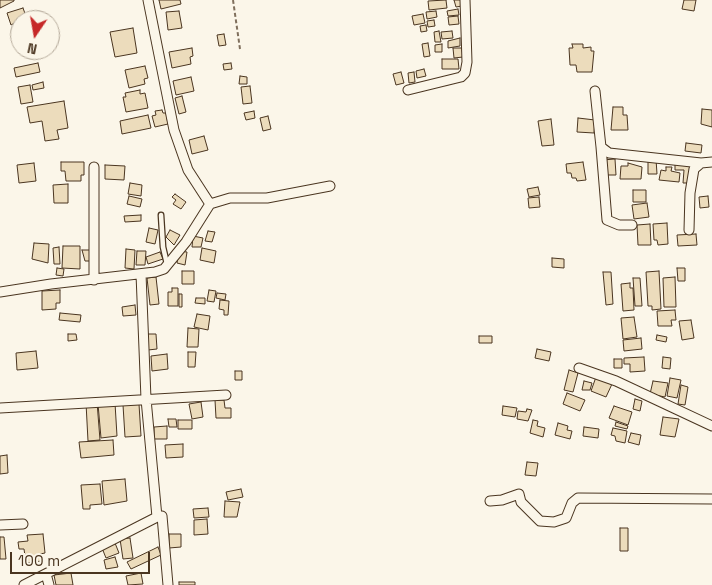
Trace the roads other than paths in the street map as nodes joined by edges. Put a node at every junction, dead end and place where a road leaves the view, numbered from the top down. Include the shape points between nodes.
1 (148, 0) edge
2 (465, 0) edge
3 (408, 90) dead end
4 (595, 91) dead end
5 (601, 147) junction
6 (712, 162) edge
7 (700, 163) junction
8 (94, 167) dead end
9 (330, 186) dead end
10 (210, 204) junction
11 (161, 215) dead end
12 (632, 225) dead end
13 (688, 230) dead end
14 (167, 264) junction
15 (141, 274) junction
16 (94, 280) junction
17 (0, 292) edge
18 (579, 368) dead end
19 (226, 395) dead end
20 (146, 399) junction
21 (0, 408) edge
22 (712, 426) edge
23 (712, 499) edge
24 (490, 502) dead end
25 (156, 517) junction
26 (23, 524) dead end
27 (0, 525) edge
28 (46, 574) junction
29 (24, 585) edge
30 (48, 585) edge
31 (168, 585) edge

1 - 10 street via 174,130 188,170
2 - 3 street via 465,73 461,77
4 - 5 street
5 - 7 street via 609,153
5 - 12 street via 607,220
6 - 7 street
7 - 13 street via 694,169 691,185
8 - 16 street
9 - 10 street via 267,198 230,198
10 - 14 street via 195,230
11 - 14 lane
14 - 15 street via 164,269
15 - 16 street
15 - 20 street
16 - 17 street
18 - 22 street via 616,381
19 - 20 street
20 - 21 street
20 - 25 street
23 - 24 street via 578,498 572,503 566,518 554,522 540,521 521,502 519,494
25 - 28 street
25 - 31 street via 162,516
26 - 27 street
28 - 29 street
28 - 30 street

